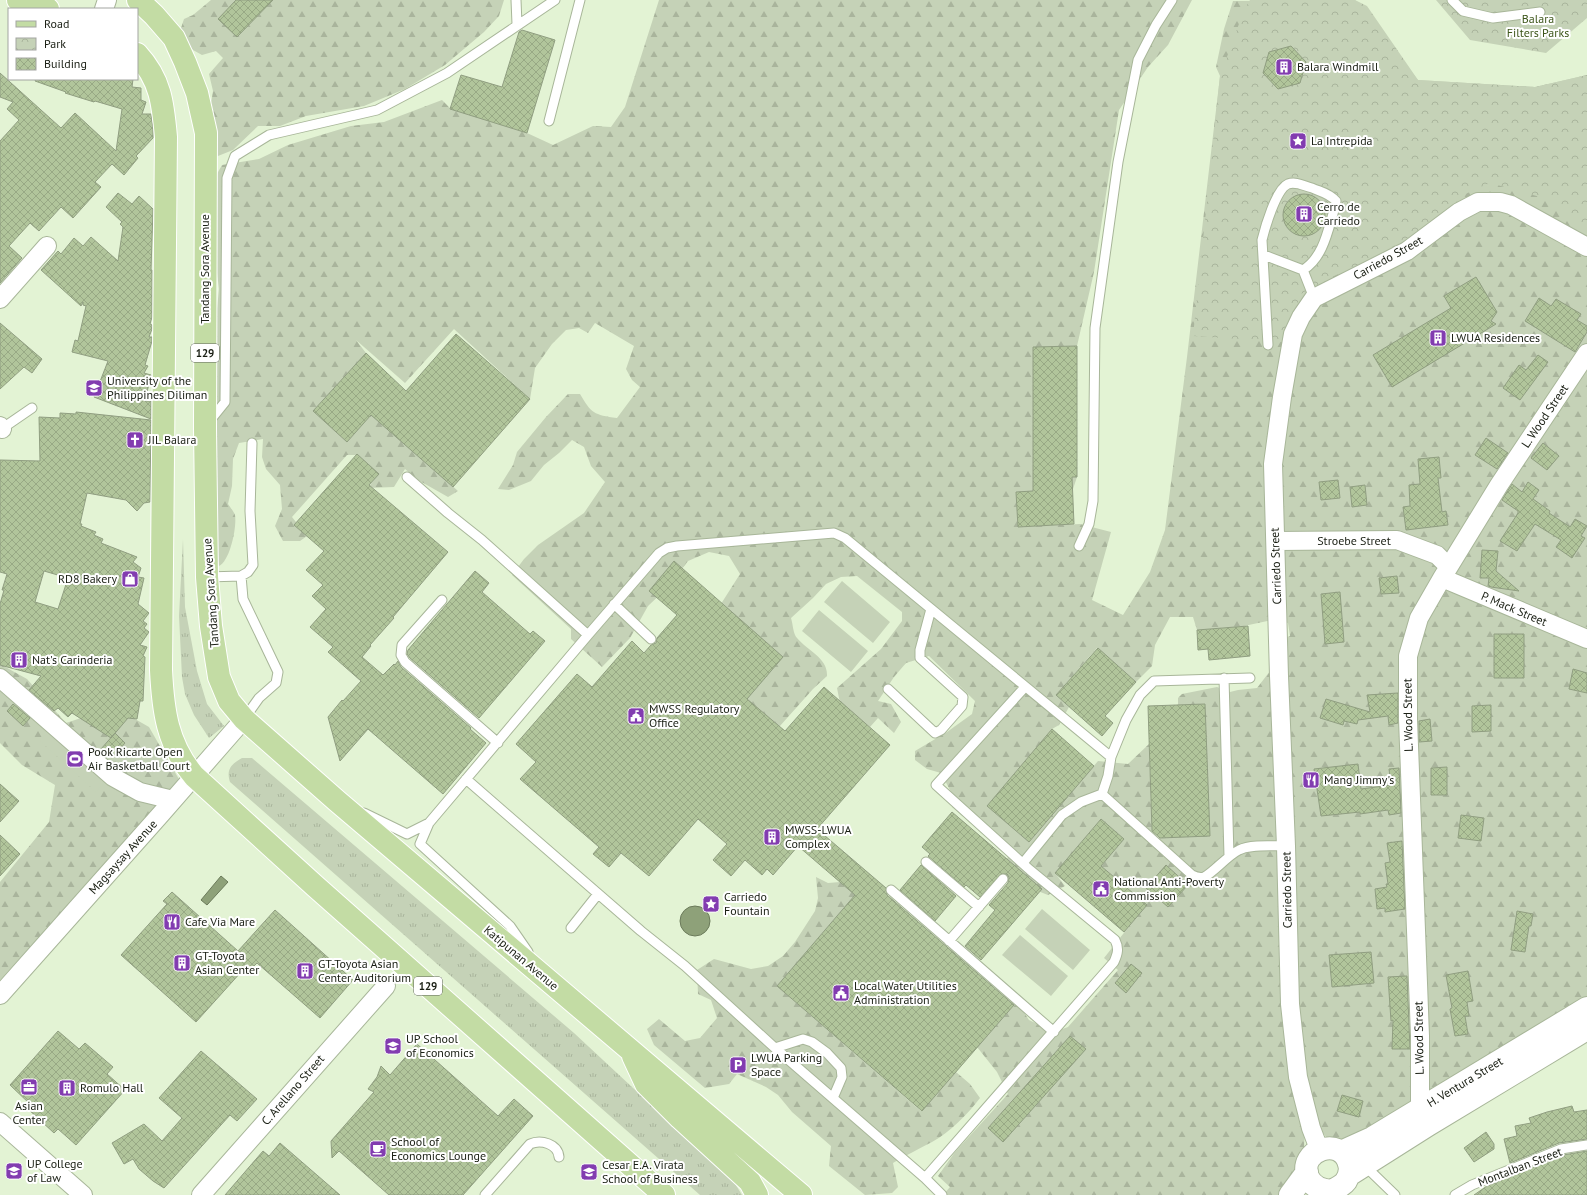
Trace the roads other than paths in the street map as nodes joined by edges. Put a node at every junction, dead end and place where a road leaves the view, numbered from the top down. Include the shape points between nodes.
1 (18, 0) edge
2 (138, 0) edge
3 (516, 0) edge
4 (555, 0) edge
5 (580, 0) edge
6 (1172, 0) edge
7 (1452, 0) edge
8 (45, 8) edge
9 (1540, 12) dead end
10 (517, 24) junction
11 (138, 55) edge
12 (549, 121) dead end
13 (47, 246) dead end
14 (1587, 247) edge
15 (1264, 255) junction
16 (1303, 270) junction
17 (1314, 298) junction
18 (0, 299) edge
19 (1268, 345) dead end
20 (1587, 352) edge
21 (32, 408) dead end
22 (1, 428) edge
23 (205, 428) junction
24 (252, 443) dead end
25 (407, 477) dead end
26 (1276, 541) junction
27 (1079, 546) dead end
28 (1445, 573) junction
29 (241, 576) junction
30 (207, 577) junction
31 (442, 600) dead end
32 (614, 604) junction
33 (931, 609) junction
34 (588, 635) junction
35 (651, 639) dead end
36 (1587, 639) edge
37 (0, 678) edge
38 (1224, 678) junction
39 (1250, 678) dead end
40 (1024, 687) junction
41 (888, 688) dead end
42 (244, 719) junction
43 (498, 743) junction
44 (1111, 757) junction
45 (194, 776) junction
46 (466, 779) junction
47 (1102, 794) junction
48 (173, 800) junction
49 (337, 801) junction
50 (429, 823) junction
51 (1286, 846) junction
52 (1229, 856) junction
53 (926, 862) dead end
54 (1023, 863) junction
55 (1003, 879) dead end
56 (891, 890) dead end
57 (598, 894) junction
58 (979, 907) junction
59 (571, 928) dead end
60 (949, 941) junction
61 (547, 981) junction
62 (386, 986) dead end
63 (0, 995) edge
64 (1587, 1008) edge
65 (1587, 1029) edge
66 (1054, 1032) junction
67 (775, 1048) junction
68 (631, 1050) junction
69 (834, 1098) junction
70 (1424, 1117) junction
71 (0, 1122) edge
72 (1587, 1145) edge
73 (1319, 1149) junction
74 (1342, 1152) junction
75 (559, 1157) dead end
76 (1357, 1170) junction
77 (1307, 1172) junction
78 (925, 1178) junction
79 (1328, 1193) edge
80 (83, 1195) edge
81 (201, 1195) edge
82 (485, 1195) edge
83 (664, 1195) edge
84 (757, 1195) edge
85 (801, 1195) edge
86 (942, 1195) edge
87 (1290, 1195) edge
88 (1395, 1195) edge
89 (1455, 1195) edge

1 - 8 main road
2 - 23 main road, Tandang Sora Avenue / 129 via 174,38 197,93 206,133
3 - 10 lane
4 - 10 lane
5 - 12 lane
6 - 27 lane via 1138,60 1118,162 1095,328 1093,501 1089,524
7 - 9 lane via 1463,11 1493,18
10 - 23 lane via 447,74 377,110 269,135 235,156 227,178 225,402
11 - 45 main road, 129 via 155,80 163,102 166,137 160,670 162,700 173,742 184,764
13 - 18 street
14 - 17 street, Carriedo Street via 1511,205 1478,202 1459,212 1407,251
15 - 16 lane
15 - 16 lane via 1262,240 1265,227 1286,185 1296,183 1331,195 1336,201 1335,207 1318,256
15 - 19 lane
16 - 17 lane
17 - 26 street, Carriedo Street via 1293,334 1282,397 1273,464
20 - 28 street, L. Wood Street via 1499,485
21 - 22 lane
23 - 30 main road, Tandang Sora Avenue / 129
24 - 29 lane via 250,511 253,565
25 - 34 lane
26 - 28 street, Stroebe Street via 1396,540 1437,555
26 - 51 street, Carriedo Street
28 - 36 street, P. Mack Street
28 - 70 street, L. Wood Street via 1419,618 1408,656 1408,719
29 - 30 lane
29 - 42 lane via 243,599 278,672 276,683 259,698
30 - 42 main road, Tandang Sora Avenue / 129 via 219,677 229,701
31 - 43 lane via 402,646 401,655 407,664
32 - 33 lane via 659,553 667,548 834,533 845,538
32 - 34 lane
32 - 35 lane
33 - 40 lane
33 - 41 lane via 920,658 963,697 962,706 941,730 934,733
34 - 43 lane
37 - 48 street via 113,777 140,792
38 - 39 lane
38 - 44 lane via 1154,681 1140,695 1126,720
38 - 52 lane
40 - 44 lane
40 - 54 lane via 936,785
42 - 45 street, Magsaysay Avenue
42 - 49 main road, Katipunan Avenue / 129
43 - 46 lane
44 - 47 lane
45 - 48 street, Magsaysay Avenue
45 - 83 main road, 129
46 - 50 lane
46 - 57 lane
47 - 52 lane via 1192,875 1206,876
47 - 54 lane via 1081,802 1062,815
48 - 63 street, Magsaysay Avenue
49 - 50 lane via 407,834
49 - 61 main road, Katipunan Avenue / 129
50 - 61 lane via 420,844 510,926
51 - 52 lane via 1240,849
51 - 73 street, Carriedo Street via 1290,1004 1298,1077
53 - 58 lane
54 - 66 lane via 1109,934 1118,946 1114,962
55 - 58 lane
56 - 60 lane
57 - 59 lane
57 - 67 lane via 685,966
58 - 60 lane
60 - 66 lane
61 - 68 main road, Katipunan Avenue / 129
62 - 81 street, C. Arellano Street
64 - 70 street, H. Ventura Street
65 - 70 street, H. Ventura Street
66 - 78 lane
67 - 69 lane
67 - 69 lane via 803,1039 827,1053 841,1068 842,1077
68 - 84 main road via 646,1084 750,1182
68 - 85 main road, Katipunan Avenue / 129
69 - 78 lane
70 - 74 street, H. Ventura Street
70 - 76 street, H. Ventura Street
71 - 80 street
72 - 89 lane, Montalban Street via 1561,1149
73 - 74 street via 1331,1148
73 - 77 street via 1309,1158
74 - 76 street
75 - 82 lane via 554,1146 538,1142 530,1144
76 - 79 street via 1342,1186
76 - 88 lane
77 - 79 street via 1308,1178 1317,1188
77 - 87 street
78 - 86 lane

